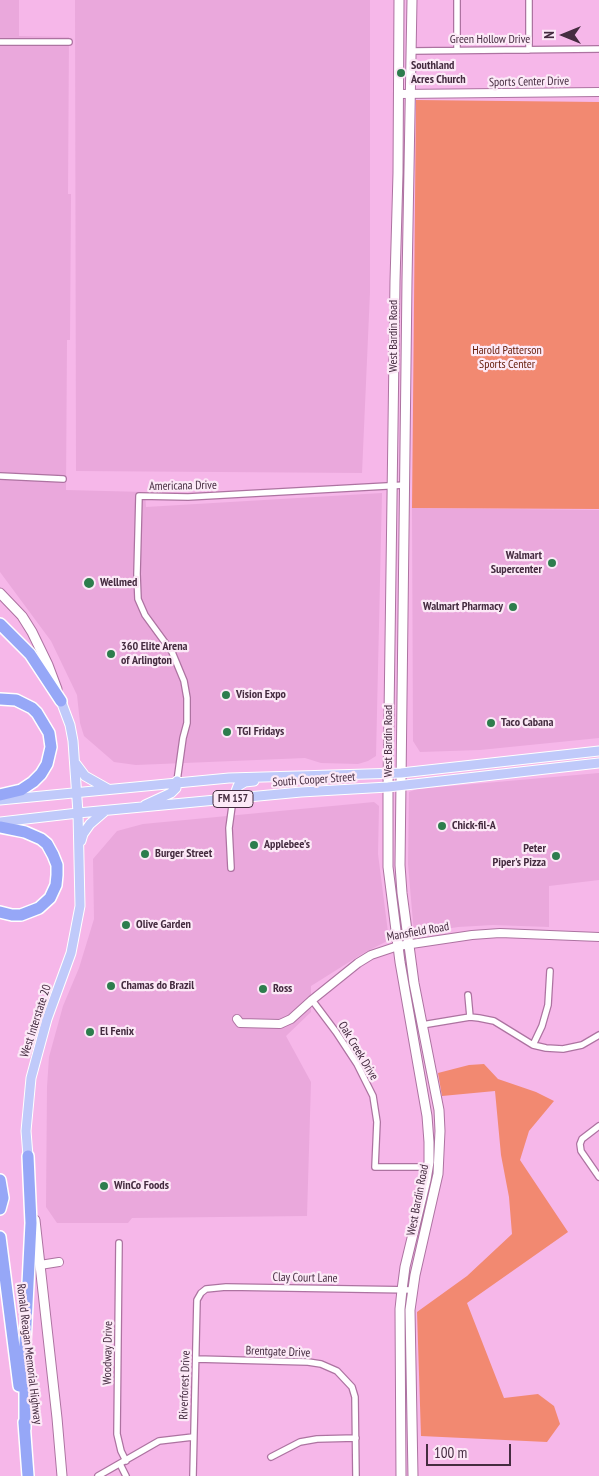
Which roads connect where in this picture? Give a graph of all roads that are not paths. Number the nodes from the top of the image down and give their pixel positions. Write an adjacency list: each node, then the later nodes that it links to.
1 (399, 0): 12 (main road, West Bardin Road)
2 (412, 0): 10 (main road, West Bardin Road)
3 (458, 0): 8 (street)
4 (529, 0): 9 (street)
5 (0, 42): 6 (street)
6 (68, 42)
7 (599, 49): 9 (street, Green Hollow Drive)
8 (458, 50): 9 (street, Green Hollow Drive); 10 (street, Green Hollow Drive)
9 (529, 50)
10 (412, 51): 13 (main road, West Bardin Road)
11 (599, 92): 13 (street, Sports Center Drive)
12 (399, 94): 13 (street, Sports Center Drive); 14 (main road, West Bardin Road)
13 (412, 94): 15 (main road, West Bardin Road)
14 (395, 281): 15 (main road); 19 (main road, West Bardin Road)
15 (407, 281): 18 (main road, West Bardin Road)
16 (0, 476): 17 (street)
17 (63, 479)
18 (405, 485): 19 (street, Americana Drive); 23 (main road, West Bardin Road)
19 (393, 486): 22 (main road, West Bardin Road); 32 (street, Americana Drive)
20 (0, 593): 25 (main road, West Interstate 20)
21 (0, 624): 25 (highway)
22 (390, 625): 23 (main road); 30 (main road, West Bardin Road)
23 (402, 625): 29 (main road, West Bardin Road)
24 (0, 699): 37 (highway)
25 (61, 701): 27 (main road, West Interstate 20)
26 (599, 751): 29 (main road, South Cooper Street / FM 157)
27 (74, 761): 35 (main road); 36 (main road, West Interstate 20)
28 (599, 763): 33 (main road, South Cooper Street / FM 157)
29 (401, 773): 30 (main road, South Cooper Street / FM 157); 33 (main road, West Bardin Road)
30 (388, 774): 31 (main road, South Cooper Street / FM 157); 34 (main road, West Bardin Road)
31 (282, 776): 32 (main road, South Cooper Street / FM 157); 38 (main road)
32 (177, 782): 35 (main road, South Cooper Street / FM 157); 40 (main road)
33 (401, 786): 34 (main road, South Cooper Street / FM 157); 49 (main road, West Bardin Road)
34 (388, 787): 38 (main road, South Cooper Street / FM 157); 50 (main road, West Bardin Road)
35 (108, 789): 36 (main road, South Cooper Street / FM 157)
36 (76, 792): 39 (main road, South Cooper Street / FM 157); 42 (main road, West Interstate 20)
37 (0, 796)
38 (233, 799): 40 (main road, South Cooper Street / FM 157); 46 (street)
39 (0, 800)
40 (140, 807): 41 (main road, South Cooper Street / FM 157)
41 (107, 810): 42 (main road, South Cooper Street / FM 157); 45 (main road)
42 (78, 813): 43 (main road, South Cooper Street / FM 157); 45 (main road, West Interstate 20)
43 (0, 822)
44 (0, 827): 47 (highway)
45 (80, 848): 60 (main road, West Interstate 20)
46 (231, 868)
47 (0, 912)
48 (599, 937): 49 (street, Mansfield Road)
49 (408, 944): 50 (street, Mansfield Road); 56 (main road, West Bardin Road)
50 (398, 946): 53 (street, Mansfield Road); 61 (main road, West Bardin Road)
51 (550, 971): 58 (street)
52 (468, 995): 54 (street)
53 (312, 1000): 55 (street, Mansfield Road); 61 (street, Oak Creek Drive)
54 (470, 1017): 56 (street); 58 (street)
55 (237, 1019)
56 (422, 1025): 70 (main road, West Bardin Road)
57 (599, 1036): 58 (street)
58 (534, 1045)
59 (599, 1126): 62 (street)
60 (28, 1156): 68 (main road, West Interstate 20); 73 (highway)
61 (428, 1166): 69 (main road, West Bardin Road)
62 (599, 1177)
63 (0, 1180): 64 (highway)
64 (0, 1209)
65 (0, 1237): 73 (highway, Ronald Reagan Memorial Highway)
66 (120, 1243): 79 (street, Woodway Drive)
67 (59, 1262): 68 (street)
68 (40, 1265): 82 (main road, West Interstate 20)
69 (402, 1290): 70 (street, Clay Court Lane); 71 (street, Clay Court Lane); 77 (main road, West Bardin Road)
70 (413, 1290): 78 (main road, West Bardin Road)
71 (200, 1295): 72 (street, Riverforest Drive)
72 (196, 1359): 74 (street, Riverforest Drive); 75 (street, Brentgate Drive)
73 (25, 1429): 81 (highway, Ronald Reagan Memorial Highway)
74 (193, 1438): 79 (street); 85 (street, Riverforest Drive)
75 (356, 1438): 76 (street); 86 (street, Brentgate Drive)
76 (271, 1457)
77 (401, 1458): 78 (main road); 87 (main road, West Bardin Road)
78 (412, 1458): 88 (main road, West Bardin Road)
79 (126, 1461): 80 (street)
80 (120, 1464): 83 (street); 84 (street)
81 (28, 1476)
82 (62, 1476)
83 (98, 1476)
84 (126, 1476)
85 (193, 1476)
86 (356, 1476)
87 (401, 1476)
88 (413, 1476)

